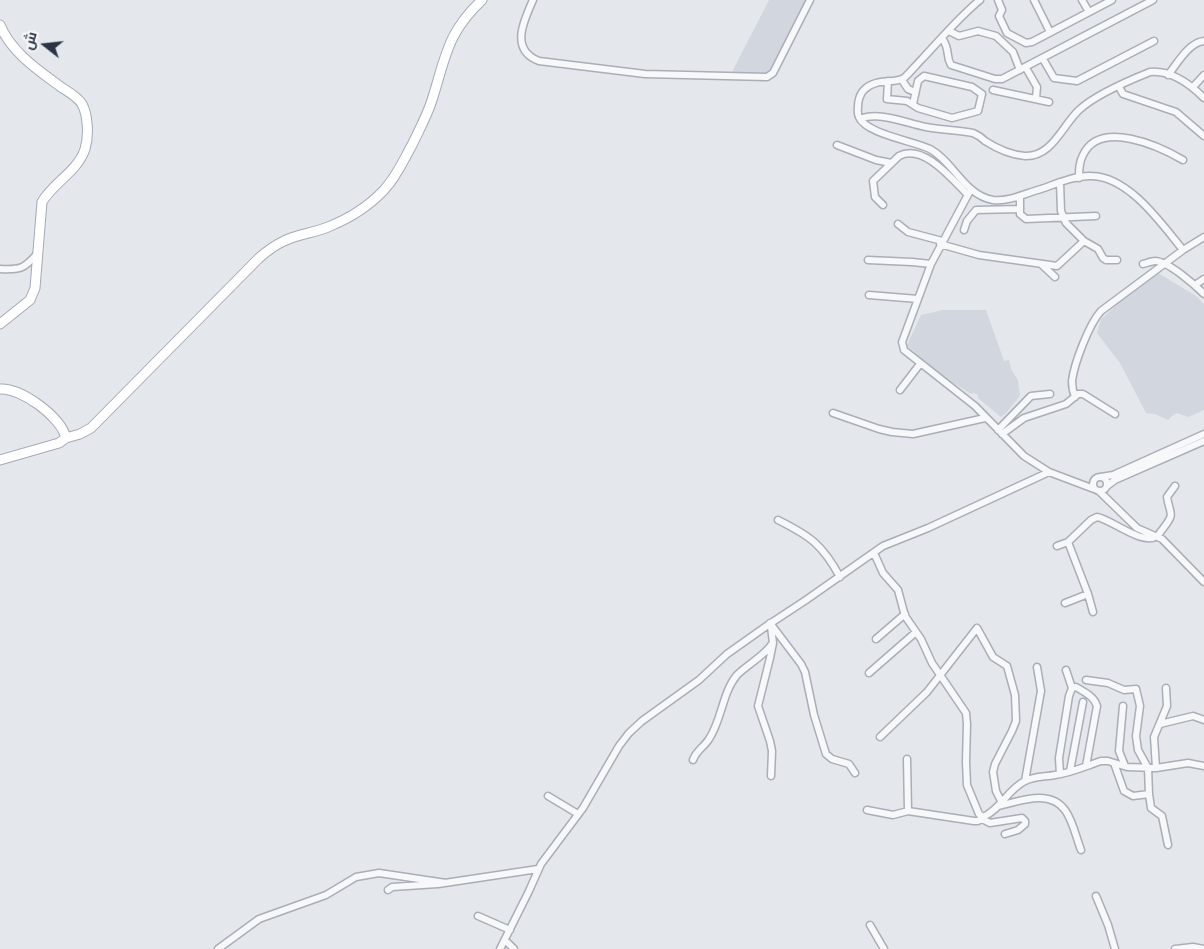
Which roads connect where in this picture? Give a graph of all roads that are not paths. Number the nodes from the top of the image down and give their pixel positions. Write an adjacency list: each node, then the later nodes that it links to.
1 (482, 0): 75 (main road)
2 (533, 0): 3 (street)
3 (810, 0)
4 (980, 0): 12 (street)
5 (998, 0): 13 (street)
6 (1034, 0): 13 (street)
7 (1082, 0): 10 (street)
8 (1112, 0): 10 (street)
9 (1153, 0): 17 (street)
10 (1088, 12): 13 (street)
11 (0, 26): 50 (main road)
12 (949, 30): 14 (street); 18 (street)
13 (1050, 32)
14 (942, 38): 18 (street); 21 (street)
15 (1154, 41): 17 (street)
16 (1204, 41): 19 (street)
17 (1043, 59): 18 (street)
18 (1023, 69): 27 (street)
19 (1168, 75): 23 (street); 24 (street)
20 (1204, 75): 24 (street)
21 (902, 80): 22 (street); 26 (street)
22 (888, 81): 30 (street); 31 (street)
23 (1119, 87): 31 (street); 32 (street)
24 (1193, 87): 28 (street)
25 (993, 90): 27 (street)
26 (915, 92): 30 (street); 30 (street)
27 (1036, 98): 29 (street)
28 (1204, 98)
29 (1049, 102)
30 (913, 104)
31 (860, 119): 38 (street)
32 (1204, 136)
33 (837, 144): 35 (street)
34 (1183, 160): 36 (street)
35 (891, 163): 38 (street); 40 (street)
36 (1079, 178): 37 (street); 49 (street)
37 (1060, 182): 39 (street); 43 (street)
38 (969, 191): 39 (street); 48 (street)
39 (1020, 196): 41 (street)
40 (883, 205)
41 (1019, 209): 43 (street); 45 (street)
42 (1096, 216): 43 (street)
43 (1062, 218): 47 (street)
44 (898, 224): 48 (street)
45 (964, 230)
46 (1204, 237): 49 (street)
47 (1084, 241): 52 (street); 55 (street)
48 (941, 242): 54 (street); 55 (street)
49 (1182, 250): 53 (street)
50 (38, 254): 57 (street); 64 (main road)
51 (868, 260): 54 (street)
52 (1117, 260)
53 (1164, 263): 56 (street); 60 (street); 69 (street)
54 (930, 264): 63 (street)
55 (1041, 264): 58 (street)
56 (1144, 264)
57 (0, 269)
58 (1055, 277)
59 (1204, 279): 60 (street)
60 (1195, 284): 61 (street)
61 (1204, 294)
62 (869, 295): 63 (street)
63 (918, 299): 65 (street)
64 (0, 324)
65 (920, 364): 67 (street); 72 (street)
66 (0, 389): 75 (main road)
67 (900, 390)
68 (1050, 394): 73 (street)
69 (1075, 397): 71 (street); 73 (street)
70 (833, 413): 72 (street)
71 (1115, 414)
72 (985, 418): 73 (street)
73 (1000, 432): 78 (street)
74 (1204, 434): 79 (street)
75 (66, 438): 77 (main road)
76 (1204, 441): 81 (street)
77 (0, 460)
78 (1049, 472): 80 (street); 89 (street)
79 (1098, 478): 80 (street); 81 (street); 83 (street)
80 (1075, 480): 83 (street)
81 (1106, 486): 83 (street); 84 (street)
82 (1175, 486): 86 (street)
83 (1096, 490): 84 (street)
84 (1112, 504): 86 (street)
85 (778, 520): 90 (street)
86 (1157, 536): 87 (street); 91 (street)
87 (1068, 542): 88 (street); 92 (street)
88 (1057, 546)
89 (874, 553): 90 (street); 95 (street)
90 (840, 577): 96 (street)
91 (1204, 582)
92 (1088, 594): 93 (street); 94 (street)
93 (1065, 603)
94 (1093, 612)
95 (905, 614): 97 (street); 98 (street)
96 (770, 623): 99 (street); 121 (street); 130 (street)
97 (916, 632): 102 (street); 103 (street)
98 (876, 639)
99 (773, 643): 113 (street); 123 (street)
100 (1037, 667): 124 (street)
101 (1066, 670): 105 (street)
102 (869, 672)
103 (939, 675): 111 (street); 127 (street); 131 (street)
104 (1086, 680): 118 (street)
105 (1072, 688): 115 (street); 122 (street)
106 (1166, 688): 110 (street)
107 (1083, 702): 120 (street)
108 (1123, 706): 116 (street)
109 (1204, 720): 110 (street)
110 (1160, 724): 119 (street)
111 (880, 737)
112 (907, 759): 129 (street)
113 (693, 760)
114 (1114, 763): 115 (street); 116 (street); 125 (street)
115 (1086, 766): 120 (street)
116 (1125, 766): 118 (street)
117 (1204, 766): 119 (street)
118 (1148, 768): 119 (street); 125 (street)
119 (1156, 768)
120 (1070, 771): 122 (street)
121 (855, 773)
122 (1060, 774): 124 (street)
123 (771, 776)
124 (1025, 781): 127 (street)
125 (1149, 794): 133 (street)
126 (548, 796): 130 (street)
127 (999, 804): 131 (street); 134 (street)
128 (867, 810): 129 (street)
129 (908, 811): 131 (street)
130 (578, 814): 135 (street)
131 (982, 818): 132 (street)
132 (1005, 834)
133 (1168, 845)
134 (1081, 850)
135 (538, 869): 136 (street); 141 (street)
136 (446, 883): 137 (street); 143 (street)
137 (388, 890)
138 (1096, 896): 147 (street)
139 (478, 916): 141 (street)
140 (870, 925): 146 (street)
141 (510, 930): 142 (street)
142 (505, 940): 144 (street); 145 (street)
143 (218, 949)
144 (500, 949)
145 (514, 949)
146 (884, 949)
147 (1115, 949)
148 (1175, 949): 149 (street)
149 (1204, 949)

